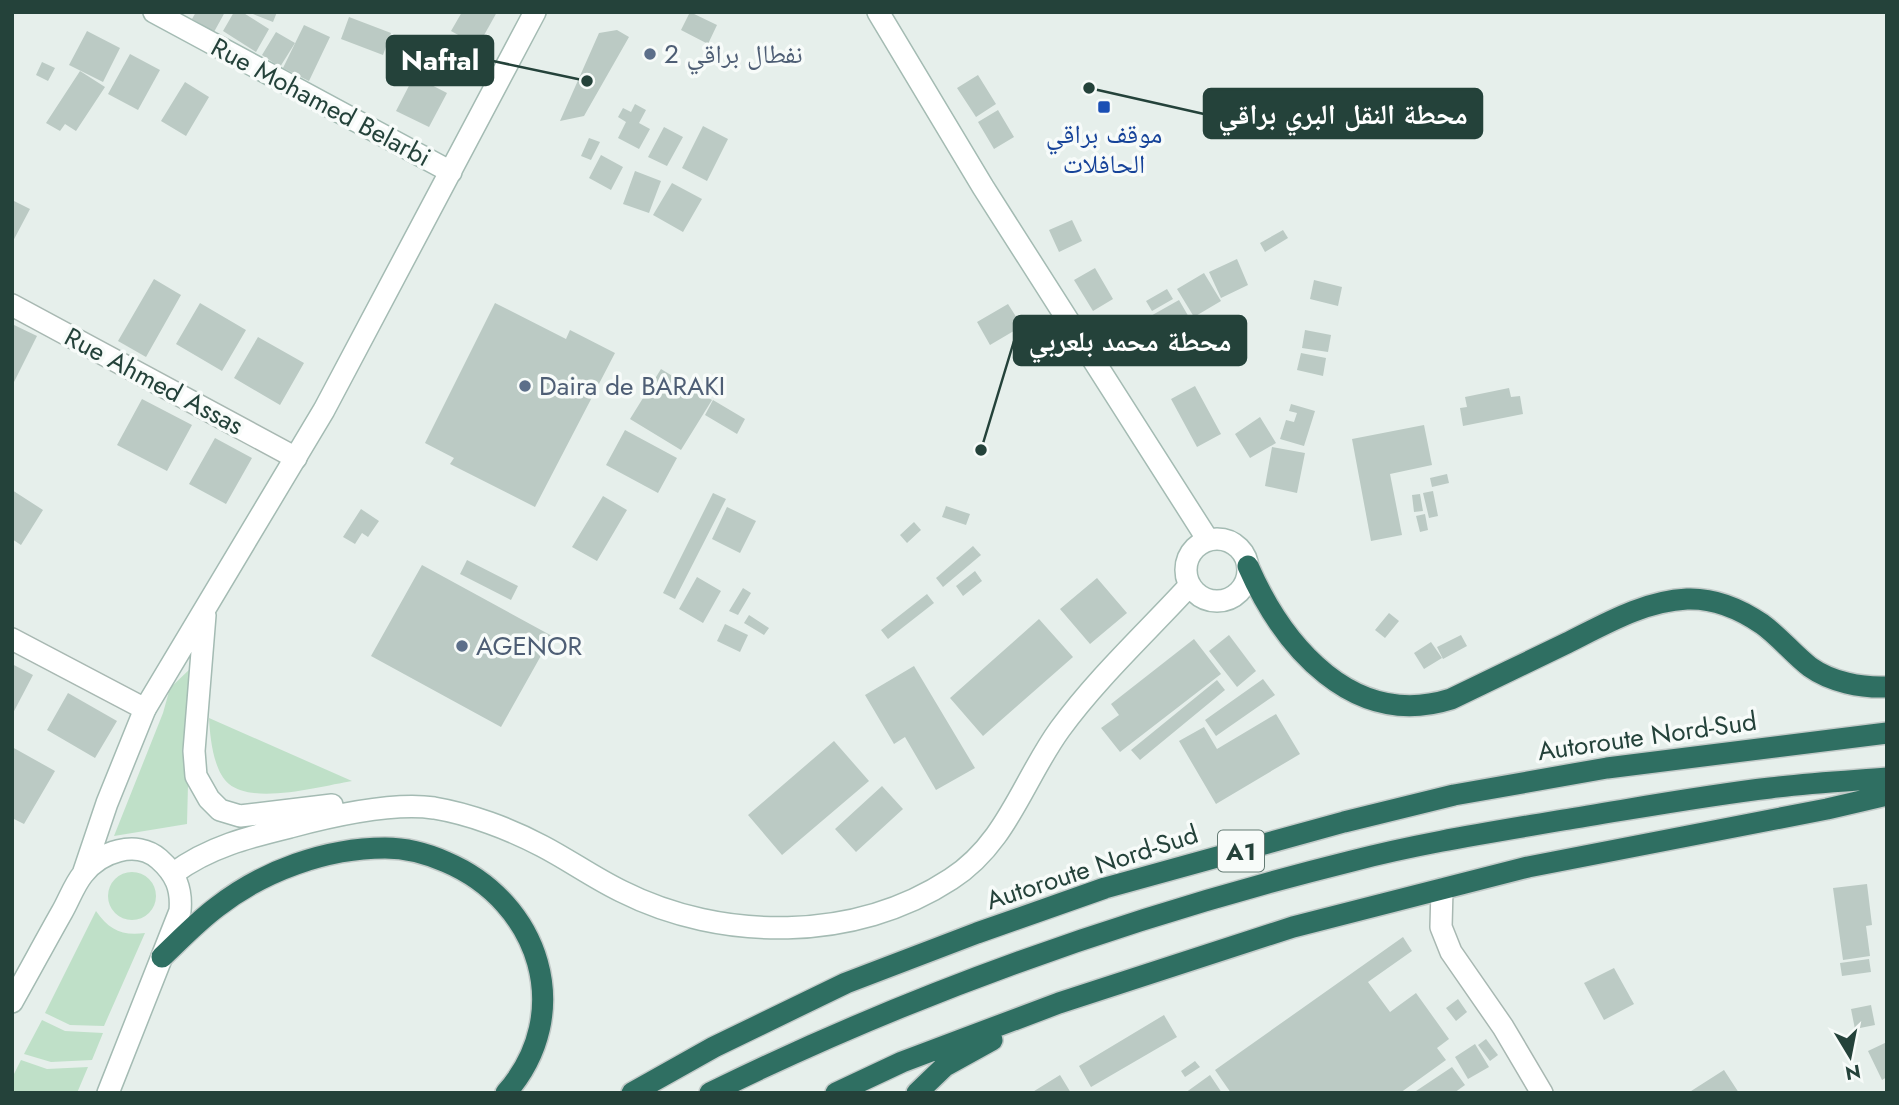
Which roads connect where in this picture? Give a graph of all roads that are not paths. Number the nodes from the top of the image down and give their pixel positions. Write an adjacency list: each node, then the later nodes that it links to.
1 (154, 12): 4 (main road, Rue Mohamed Belarbi)
2 (535, 12): 4 (main road)
3 (878, 12): 7 (main road)
4 (451, 172): 6 (main road)
5 (12, 305): 6 (main road, Rue Ahmed Assas)
6 (296, 458): 10 (main road)
7 (1208, 540): 8 (main road); 9 (main road)
8 (1248, 566): 9 (main road); 12 (highway)
9 (1190, 585): 17 (main road)
10 (206, 609): 13 (main road); 17 (main road)
11 (12, 639): 13 (main road)
12 (1887, 687)
13 (145, 709): 19 (main road)
14 (1887, 733): 26 (highway, Autoroute Nord-Sud / A1)
15 (1887, 778): 27 (highway, A1)
16 (1887, 795): 20 (highway)
17 (433, 808): 18 (main road)
18 (174, 873): 19 (main road); 21 (main road)
19 (83, 874): 22 (main road)
20 (1442, 889): 23 (highway); 30 (main road)
21 (162, 957): 24 (main road); 25 (highway)
22 (12, 1002)
23 (1059, 1003): 28 (highway); 29 (highway)
24 (110, 1090)
25 (506, 1093)
26 (632, 1093)
27 (710, 1093)
28 (836, 1093)
29 (917, 1093)
30 (1542, 1093)

